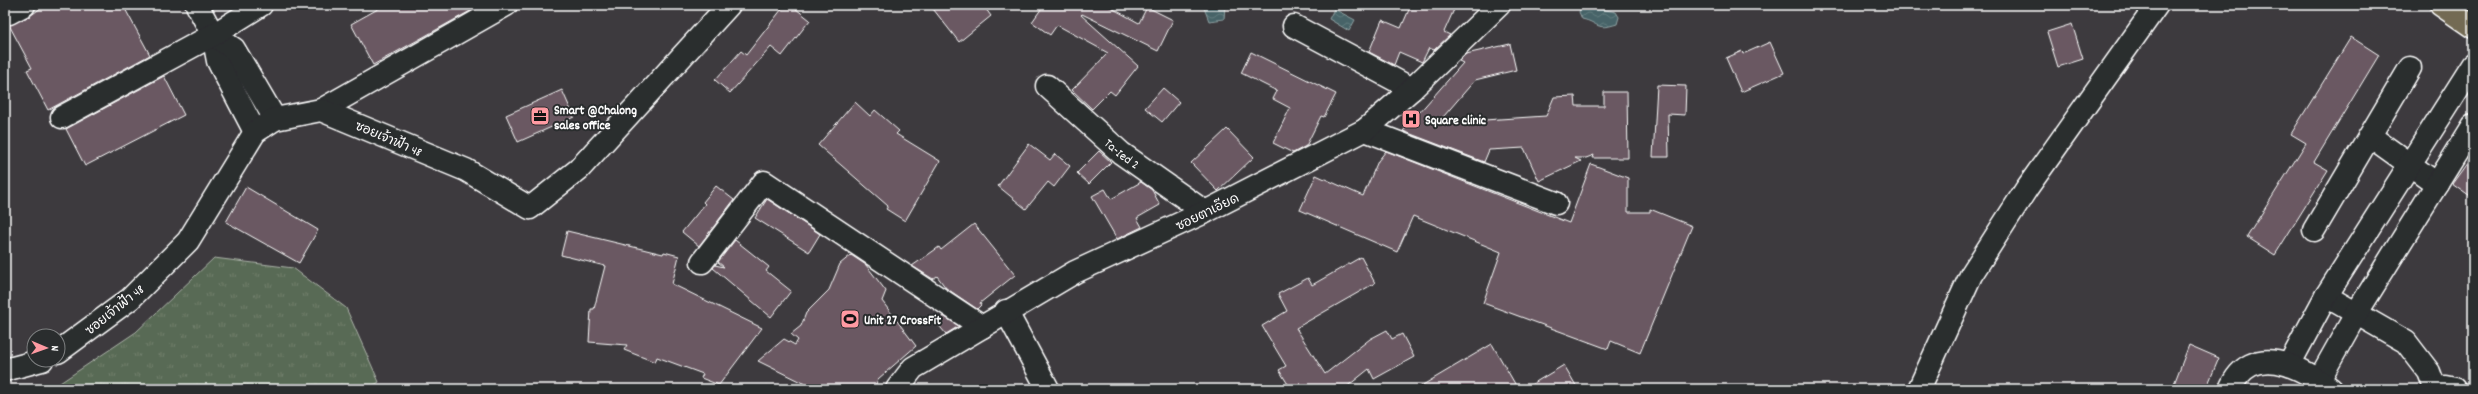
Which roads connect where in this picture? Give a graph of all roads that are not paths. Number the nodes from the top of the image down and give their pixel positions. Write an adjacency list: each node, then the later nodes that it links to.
1 (197, 5): 10 (street)
2 (261, 5): 10 (street)
3 (506, 5): 15 (street)
4 (729, 5): 15 (street, ซอยเจ้าฟ้า 48)
5 (1499, 5): 14 (street, ซอยตาเอียด)
6 (2156, 5): 39 (street)
7 (2445, 6): 9 (main road)
8 (1294, 26): 14 (street)
9 (2473, 26)
10 (213, 35): 16 (street); 17 (street); 20 (street)
11 (2473, 65): 22 (street)
12 (2410, 68): 21 (street)
13 (1047, 86): 25 (street, Ta-Ied 2)
14 (1412, 89): 19 (street, ซอยตาเอียด)
15 (321, 110): 17 (street, ซอยเจ้าฟ้า 48)
16 (62, 117)
17 (275, 119): 20 (street, ซอยเจ้าฟ้า 48)
18 (2473, 126): 23 (street)
19 (1365, 130): 24 (street); 25 (street, ซอยตาเอียด)
20 (255, 132): 32 (street, ซอยเจ้าฟ้า 48)
21 (2370, 136): 22 (street); 26 (street)
22 (2410, 164): 23 (street); 28 (street)
23 (2437, 184): 30 (street)
24 (1556, 204)
25 (1205, 212): 29 (street, ซอยตาเอียด)
26 (2314, 230)
27 (702, 262): 31 (street)
28 (2326, 296): 30 (street); 33 (street)
29 (1006, 311): 31 (street, ซอยตาเอียด); 38 (street)
30 (2356, 314): 36 (street); 41 (street)
31 (982, 327): 37 (street, ซอยตาเอียด)
32 (66, 346)
33 (2290, 363): 36 (street); 40 (street)
34 (26, 364): 35 (street)
35 (5, 370)
36 (2325, 385)
37 (897, 389)
38 (1048, 389)
39 (1919, 389)
40 (2230, 389)
41 (2441, 389)

